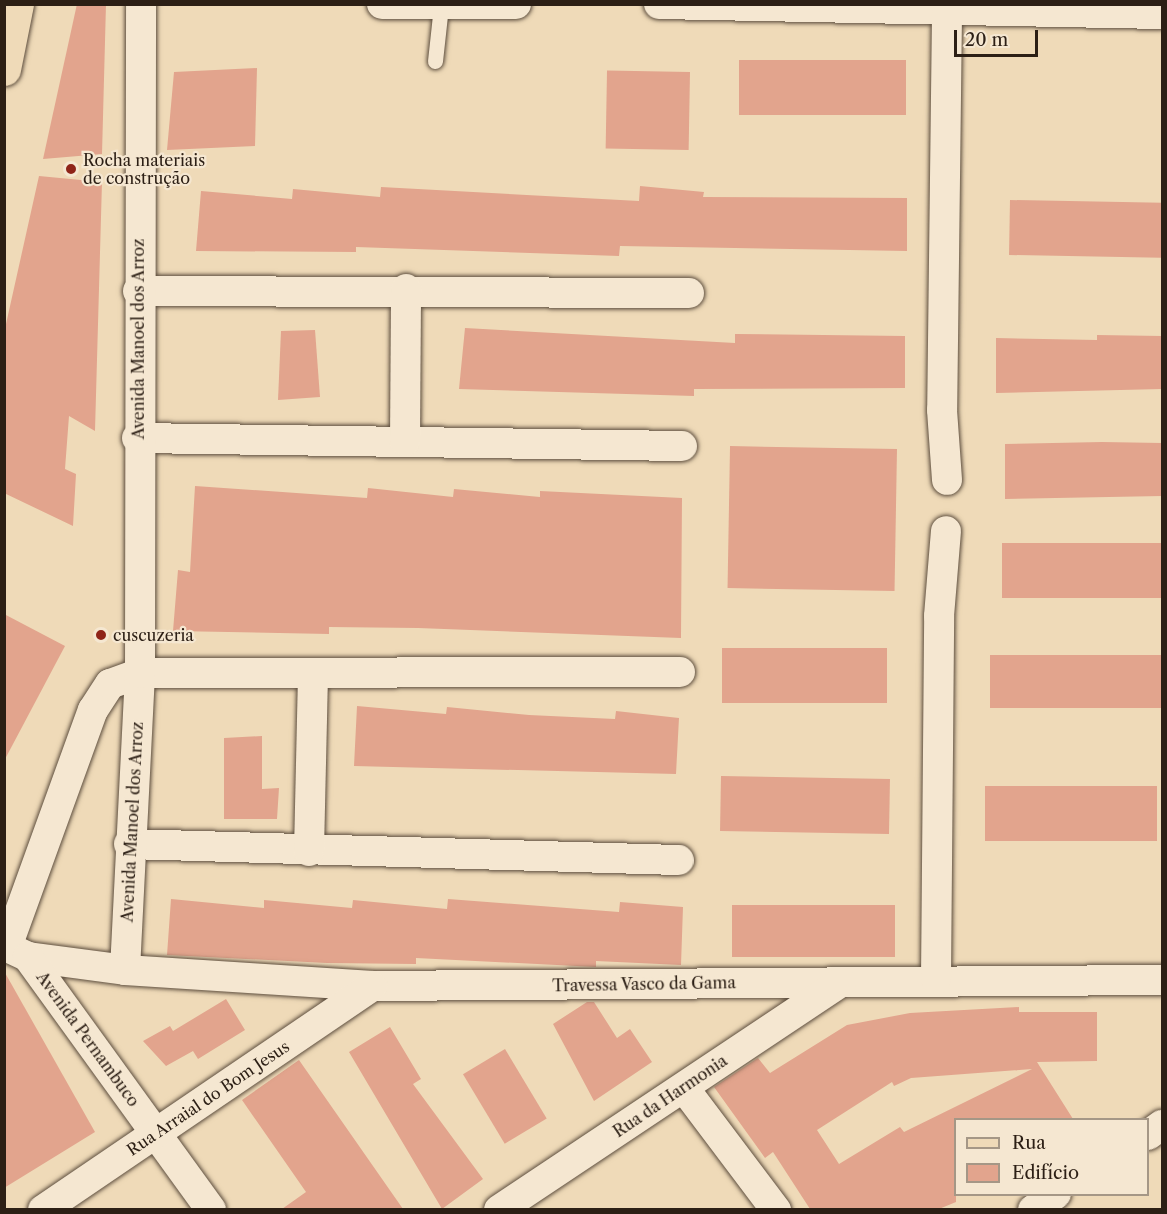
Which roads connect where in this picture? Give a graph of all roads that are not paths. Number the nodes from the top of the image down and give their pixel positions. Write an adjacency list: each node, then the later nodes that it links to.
1 (17, 4): 11 (main road)
2 (141, 4): 13 (street, Avenida Manoel dos Arroz)
3 (382, 4): 6 (street)
4 (516, 4): 7 (street)
5 (658, 4): 8 (street)
6 (408, 5): 7 (street)
7 (441, 6): 10 (lane)
8 (947, 14): 9 (street); 18 (street)
9 (1162, 14)
10 (435, 61)
11 (4, 69)
12 (406, 289): 13 (street); 14 (street); 16 (street)
13 (138, 291): 15 (street, Avenida Manoel dos Arroz)
14 (689, 293)
15 (137, 438): 16 (street); 21 (street, Avenida Manoel dos Arroz)
16 (405, 441): 17 (street)
17 (682, 446)
18 (948, 480)
19 (946, 531): 28 (street)
20 (680, 672): 22 (street)
21 (140, 673): 22 (street); 23 (street, Avenida Manoel dos Arroz); 26 (street)
22 (313, 676): 24 (street)
23 (129, 844): 24 (street); 27 (street, Avenida Manoel dos Arroz)
24 (309, 852): 25 (street)
25 (679, 860)
26 (13, 950): 27 (street, Travessa Vasco da Gama); 34 (street, Avenida Pernambuco)
27 (125, 970): 31 (street, Travessa Vasco da Gama)
28 (936, 979): 29 (street, Travessa Vasco da Gama); 30 (street, Travessa Vasco da Gama)
29 (1162, 980)
30 (841, 982): 31 (street, Travessa Vasco da Gama); 32 (street, Rua da Harmonia)
31 (372, 986): 34 (street, Rua Arraial do Bom Jesus)
32 (684, 1088): 39 (street, Rua da Harmonia); 40 (street)
33 (1162, 1125): 35 (street)
34 (156, 1134): 37 (street, Rua Arraial do Bom Jesus); 38 (street, Avenida Pernambuco)
35 (1149, 1134)
36 (1053, 1196): 41 (street)
37 (43, 1209)
38 (211, 1209)
39 (499, 1209)
40 (776, 1209)
41 (1033, 1209)

